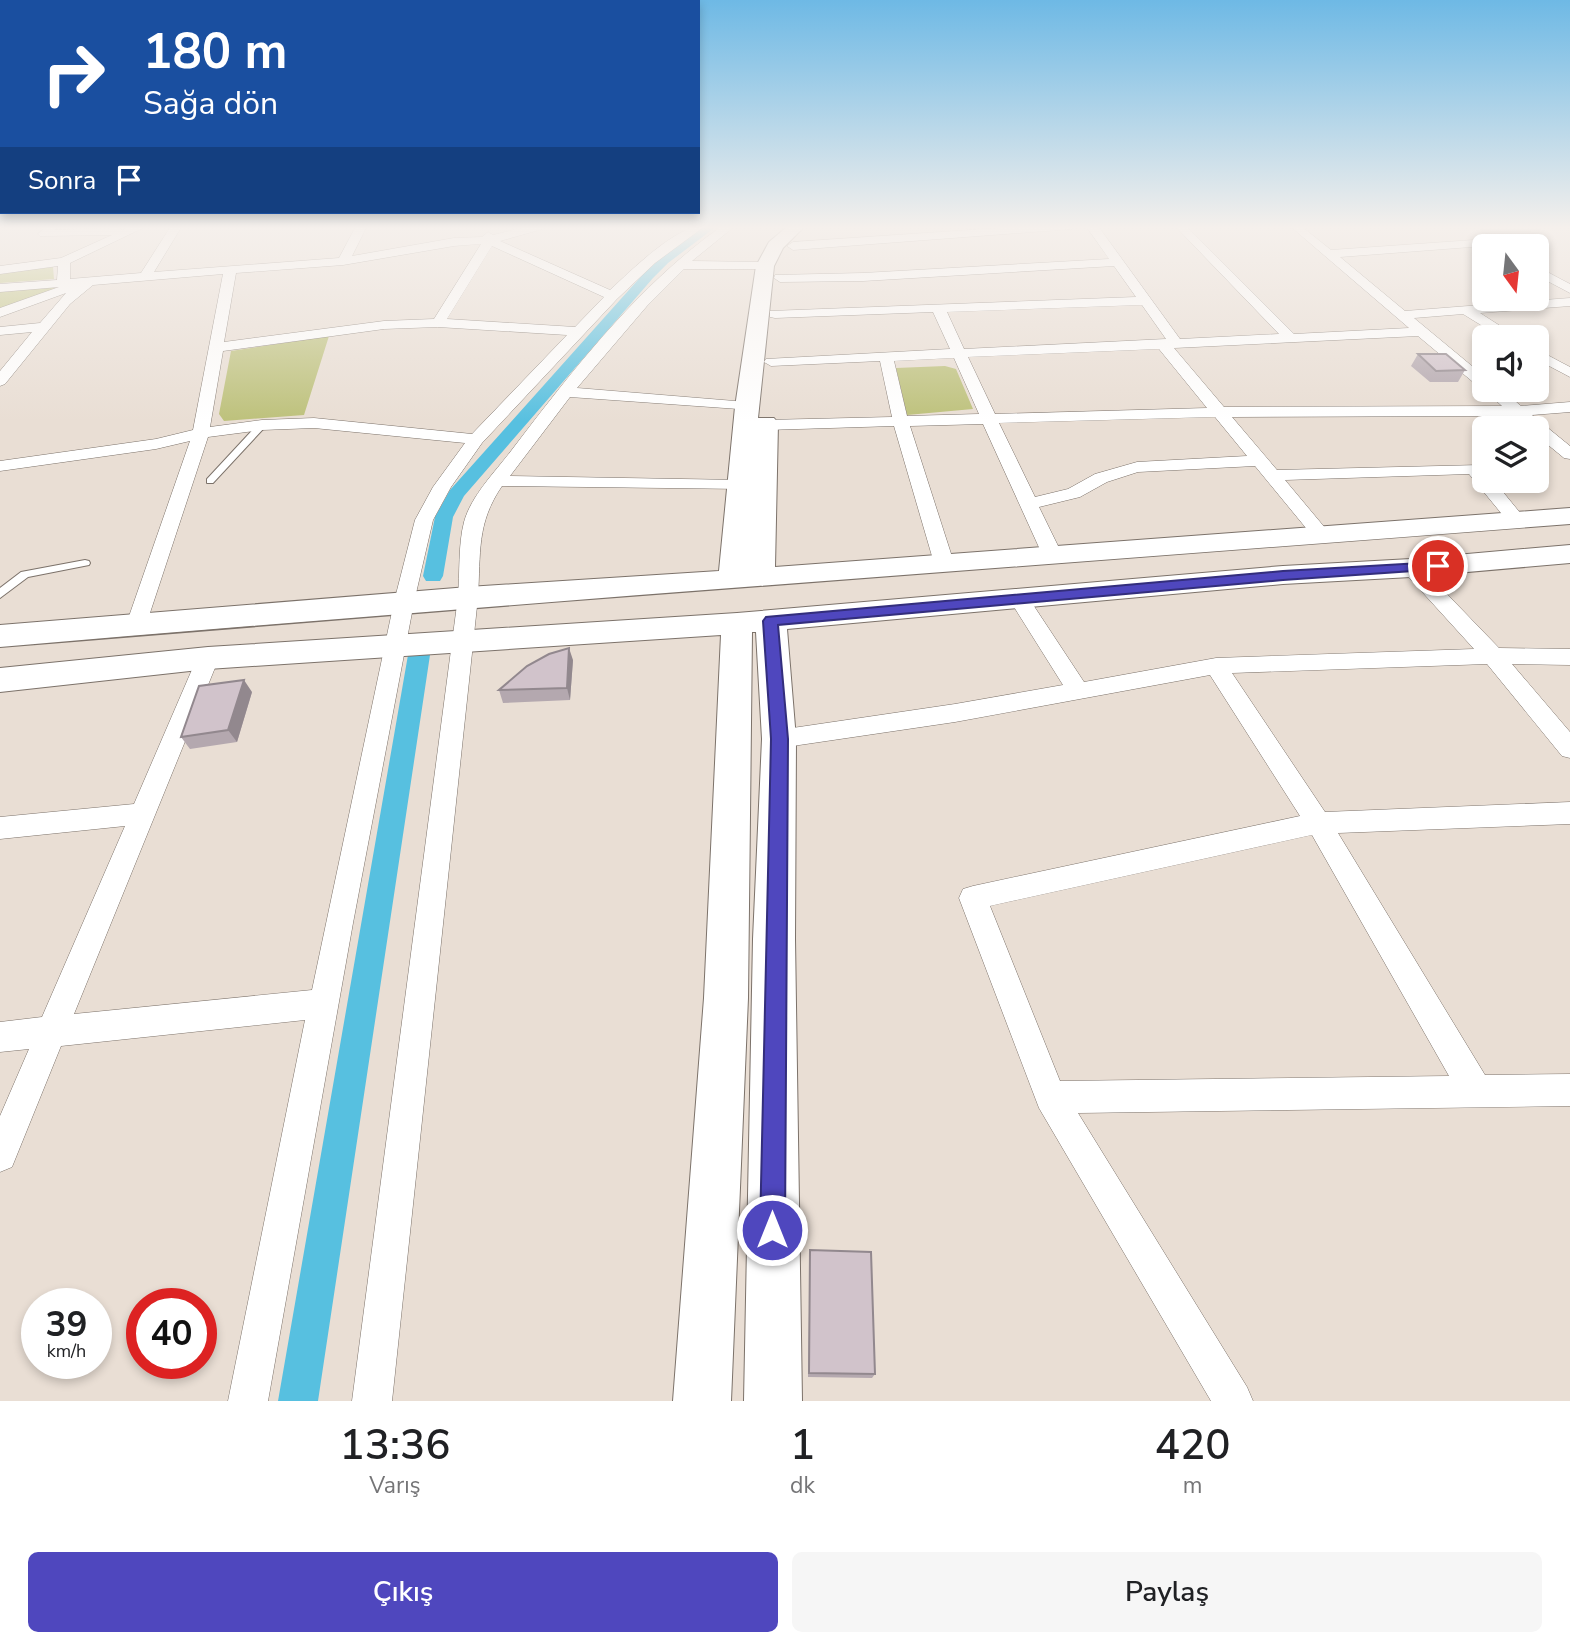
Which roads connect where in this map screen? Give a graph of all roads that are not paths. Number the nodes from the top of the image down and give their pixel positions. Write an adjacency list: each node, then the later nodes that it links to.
1 (63, 291): 18 (street)
2 (75, 291): 23 (street)
3 (226, 291): 29 (street)
4 (457, 291): 21 (street)
5 (602, 291): 13 (street)
6 (617, 291): 13 (street)
7 (655, 291): 37 (street)
8 (768, 291): 39 (street)
9 (773, 291): 19 (street)
10 (1140, 291): 14 (street)
11 (1245, 291): 27 (street)
12 (1375, 291): 20 (street)
13 (612, 296): 25 (street)
14 (1146, 300): 16 (street); 28 (street)
15 (1570, 302): 17 (street)
16 (938, 308): 19 (street); 30 (street)
17 (1467, 310): 20 (street); 22 (street)
18 (0, 313)
19 (775, 314): 33 (street)
20 (1402, 314): 26 (street)
21 (438, 323): 25 (street); 29 (street)
22 (1491, 325)
23 (43, 327): 24 (street); 36 (street)
24 (0, 331)
25 (578, 331): 48 (street)
26 (1421, 332): 27 (street); 35 (street)
27 (1291, 338): 28 (street)
28 (1171, 345): 30 (street); 42 (street)
29 (215, 348): 47 (street)
30 (958, 354): 31 (street); 43 (street)
31 (886, 357): 33 (street); 44 (street)
32 (1549, 361): 34 (street)
33 (771, 362): 46 (street)
34 (1570, 373)
35 (1472, 374)
36 (3, 375)
37 (564, 392): 39 (street); 55 (street)
38 (1507, 402): 41 (street)
39 (747, 407): 56 (street)
40 (1570, 407): 41 (street)
41 (1518, 411): 42 (street); 49 (street)
42 (1219, 412): 43 (street); 50 (street)
43 (989, 419): 44 (street); 58 (street)
44 (901, 423): 46 (street); 65 (street)
45 (262, 425): 47 (street); 48 (street); 54 (lane)
46 (766, 425): 67 (street)
47 (201, 433): 51 (street); 73 (street)
48 (476, 439): 71 (street)
49 (1570, 454)
50 (1260, 461): 53 (street); 58 (street)
51 (0, 466)
52 (1472, 469): 53 (street)
53 (1272, 475): 61 (street)
54 (210, 481)
55 (497, 481): 56 (street); 69 (street)
56 (739, 485): 67 (street)
57 (1494, 493): 60 (street)
58 (1029, 504): 62 (street)
59 (1570, 516): 60 (street)
60 (1517, 520): 61 (street)
61 (1322, 535): 62 (street)
62 (1052, 554): 65 (street)
63 (1570, 554): 66 (street)
64 (85, 563): 68 (lane)
65 (944, 563): 67 (street)
66 (1411, 568): 70 (street); 77 (street)
67 (747, 579): 69 (street)
68 (0, 594)
69 (468, 597): 71 (street); 75 (street)
70 (1019, 598): 72 (street); 82 (street)
71 (404, 602): 73 (street); 76 (street)
72 (754, 622): 75 (street); 83 (street); 98 (street)
73 (136, 625): 74 (street)
74 (0, 636)
75 (461, 641): 76 (street); 97 (street)
76 (395, 645): 79 (street); 89 (street)
77 (1493, 656): 78 (street); 80 (street); 84 (street)
78 (1570, 657)
79 (208, 658): 81 (street); 86 (street)
80 (1216, 666): 82 (street); 87 (street)
81 (0, 680)
82 (1078, 691): 83 (street)
83 (779, 739): 99 (street)
84 (1570, 749)
85 (1570, 813): 87 (street)
86 (143, 814): 88 (street); 90 (street)
87 (1318, 824): 93 (street); 94 (street)
88 (0, 828)
89 (323, 1003): 90 (street); 96 (street)
90 (52, 1032): 91 (street); 95 (street)
91 (0, 1037)
92 (1570, 1090): 93 (street)
93 (1476, 1091): 94 (street)
94 (1050, 1097): 100 (street)
95 (0, 1155)
96 (248, 1401)
97 (372, 1401)
98 (702, 1401)
99 (774, 1401)
100 (1234, 1401)

